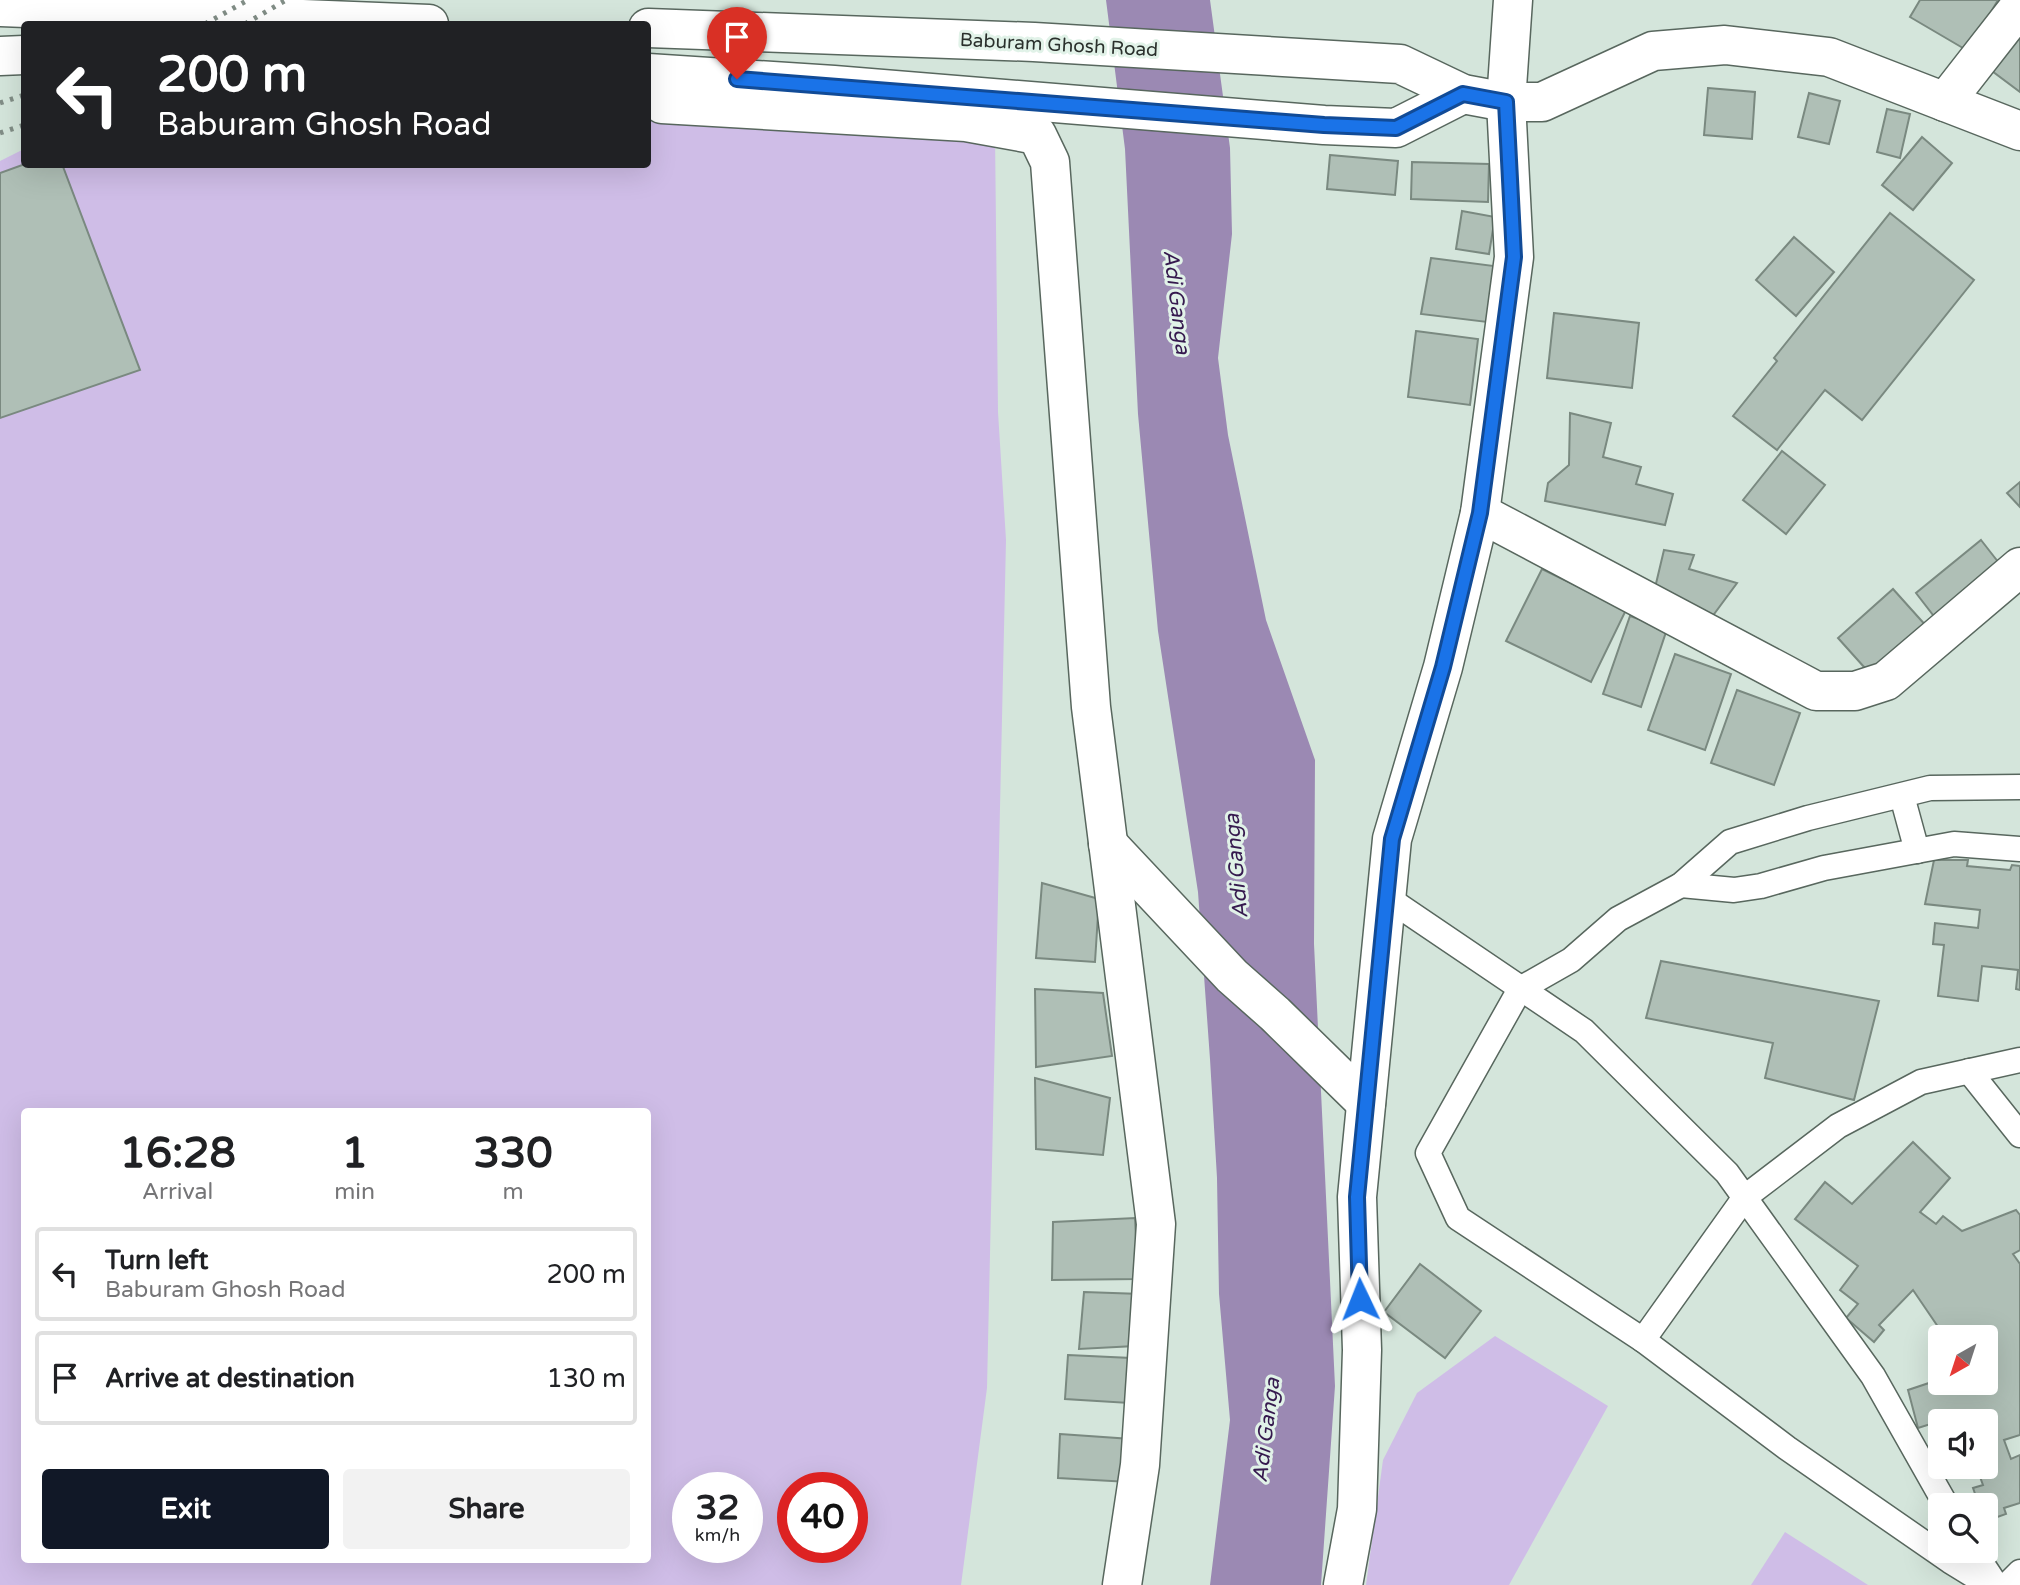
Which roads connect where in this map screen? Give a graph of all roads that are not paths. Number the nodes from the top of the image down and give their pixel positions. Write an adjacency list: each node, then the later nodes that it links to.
1 (1513, 0): 10 (street)
2 (2020, 6): 11 (street)
3 (0, 8): 4 (street)
4 (349, 21)
5 (652, 28): 9 (street, Baburam Ghosh Road)
6 (21, 55): 7 (street)
7 (0, 56)
8 (653, 80): 9 (street); 17 (street)
9 (1463, 94): 10 (street, Baburam Ghosh Road)
10 (1506, 102): 11 (street, Baburam Ghosh Road); 13 (street)
11 (1945, 102): 12 (street, Baburam Ghosh Road)
12 (2020, 131)
13 (1480, 513): 14 (street); 21 (street)
14 (2020, 567)
15 (2020, 788): 16 (lane)
16 (1902, 796): 19 (lane); 20 (lane)
17 (1108, 844): 25 (street); 32 (street)
18 (2020, 849): 19 (lane)
19 (1917, 851): 20 (lane)
20 (1681, 885): 22 (lane)
21 (1386, 897): 22 (lane); 25 (street)
22 (1520, 989): 27 (lane); 28 (lane)
23 (2020, 1060): 24 (lane)
24 (1969, 1071): 26 (lane); 27 (lane)
25 (1366, 1103): 33 (street)
26 (2020, 1135)
27 (1745, 1197): 28 (lane); 29 (lane)
28 (1643, 1340): 34 (lane)
29 (1939, 1493)
30 (1982, 1563): 35 (lane)
31 (2020, 1572): 36 (lane)
32 (1122, 1585)
33 (1343, 1585)
34 (1989, 1585)
35 (1996, 1585)
36 (2007, 1585)

